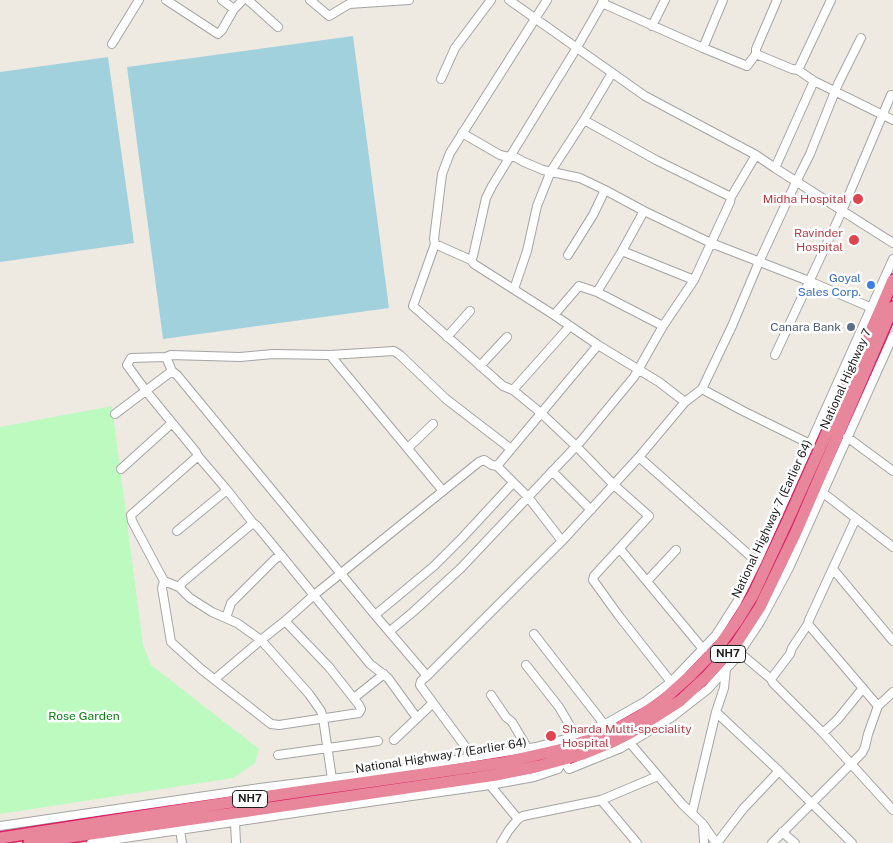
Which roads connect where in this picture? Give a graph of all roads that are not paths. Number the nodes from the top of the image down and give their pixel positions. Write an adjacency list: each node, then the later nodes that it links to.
1 (139, 0): 22 (street)
2 (166, 0): 17 (street)
3 (222, 0): 17 (street)
4 (243, 0): 17 (street)
5 (248, 0): 20 (street)
6 (310, 0): 15 (street)
7 (409, 0): 15 (street)
8 (492, 0): 28 (street)
9 (509, 0): 18 (street)
10 (547, 0): 18 (street)
11 (665, 0): 19 (street)
12 (723, 0): 24 (street)
13 (777, 0): 25 (street)
14 (831, 0): 26 (street)
15 (350, 2)
16 (603, 2): 19 (street); 23 (street)
17 (234, 9)
18 (534, 18): 23 (street); 35 (street)
19 (652, 26): 24 (street)
20 (278, 27)
21 (861, 38): 30 (street)
22 (112, 44)
23 (576, 48): 27 (street); 37 (street)
24 (703, 48): 25 (street)
25 (756, 54): 26 (street)
26 (798, 70): 29 (street)
27 (612, 73): 33 (street); 36 (street)
28 (441, 79)
29 (814, 81): 30 (street); 38 (street)
30 (836, 92): 32 (street); 40 (street)
31 (891, 95): 32 (street)
32 (881, 115): 34 (street); 44 (street)
33 (584, 120): 39 (street); 42 (street)
34 (893, 120)
35 (462, 133): 37 (street); 47 (street)
36 (756, 155): 38 (street); 42 (street)
37 (509, 157): 39 (street); 50 (street)
38 (775, 168): 40 (street)
39 (551, 171): 41 (street); 56 (street)
40 (796, 182): 44 (street); 52 (street)
41 (605, 190): 43 (street); 49 (street)
42 (730, 197): 45 (street)
43 (644, 211): 45 (street); 48 (street)
44 (842, 211): 46 (street); 55 (street)
45 (711, 243): 52 (street); 53 (street)
46 (893, 243)
47 (435, 244): 50 (street); 66 (street)
48 (622, 251): 53 (street); 57 (street)
49 (568, 255)
50 (471, 260): 56 (street)
51 (893, 260): 59 (street)
52 (759, 262): 55 (street); 74 (street)
53 (694, 280): 63 (street)
54 (893, 280): 168 (highway, National Highway 7 (Earlier 64) / NH7)
55 (809, 281): 59 (street); 69 (street)
56 (514, 289): 61 (street)
57 (597, 292): 61 (street); 63 (street)
58 (893, 307): 151 (highway, National Highway 7 / NH7)
59 (872, 308): 83 (street)
60 (470, 311): 66 (street)
61 (554, 314): 62 (street)
62 (570, 326): 67 (street); 75 (street)
63 (663, 326): 72 (street)
64 (507, 336): 71 (street)
65 (893, 336): 82 (street)
66 (447, 337): 71 (street)
67 (598, 346): 72 (street); 78 (street)
68 (330, 355): 70 (street); 85 (street); 86 (street)
69 (775, 355)
70 (166, 357): 73 (street); 76 (street)
71 (480, 366): 75 (street)
72 (638, 370): 77 (street); 84 (street)
73 (172, 371): 76 (street); 110 (street)
74 (702, 389): 77 (street); 83 (street)
75 (513, 390): 78 (street)
76 (146, 391): 79 (street); 80 (street)
77 (685, 402): 88 (street)
78 (541, 413): 84 (street); 86 (street)
79 (115, 414)
80 (172, 423): 87 (street); 90 (street)
81 (434, 424): 85 (street)
82 (847, 437): 92 (street); 97 (street)
83 (810, 444): 108 (street)
84 (576, 446): 91 (street); 94 (street)
85 (408, 448): 96 (street)
86 (511, 449): 89 (street)
87 (198, 456): 95 (street); 111 (street)
88 (639, 457): 94 (street); 108 (street)
89 (497, 466): 93 (street); 96 (street)
90 (121, 470)
91 (552, 471): 98 (street); 99 (street)
92 (893, 471)
93 (513, 483): 98 (street); 115 (street)
94 (614, 485): 99 (street); 105 (street)
95 (227, 490): 101 (street); 102 (street)
96 (443, 491): 110 (street)
97 (822, 492): 100 (street); 124 (street)
98 (528, 497): 103 (street); 119 (street)
99 (591, 510): 103 (street)
100 (856, 518): 104 (street); 109 (street)
101 (253, 523): 107 (street); 113 (street)
102 (177, 531)
103 (562, 541): 128 (street)
104 (893, 547)
105 (620, 549): 112 (street); 131 (street)
106 (676, 550): 112 (street)
107 (281, 555): 114 (street); 116 (street)
108 (757, 562): 123 (street)
109 (833, 569): 118 (street); 122 (street)
110 (341, 574): 114 (street); 115 (street)
111 (164, 581): 113 (street); 129 (street)
112 (646, 581): 123 (street)
113 (179, 587): 116 (street)
114 (314, 595): 117 (street); 127 (street)
115 (375, 615): 119 (street)
116 (226, 618): 121 (street)
117 (285, 621): 121 (street); 135 (street)
118 (808, 624): 130 (street); 132 (street)
119 (390, 631): 128 (street)
120 (534, 634): 141 (street)
121 (260, 640): 129 (street); 139 (street)
122 (893, 641)
123 (703, 649): 131 (street)
124 (740, 653): 126 (street); 130 (street)
125 (526, 665): 143 (street)
126 (726, 668): 138 (street); 146 (street)
127 (384, 674): 135 (street); 140 (street)
128 (427, 676): 136 (street)
129 (215, 679): 139 (street)
130 (771, 679): 142 (street)
131 (671, 682): 141 (street)
132 (863, 688): 137 (street); 142 (street)
133 (893, 692): 137 (street)
134 (491, 695): 148 (street)
135 (354, 698): 139 (street)
136 (433, 702): 140 (street); 150 (street)
137 (878, 706): 152 (street)
138 (716, 712): 153 (street); 161 (street)
139 (323, 718): 147 (street)
140 (417, 718): 144 (street)
141 (604, 724): 143 (street)
142 (823, 733): 152 (street)
143 (576, 736): 148 (street)
144 (394, 740)
145 (378, 741): 147 (street)
146 (630, 743): 151 (street); 154 (street)
147 (328, 748): 149 (street); 155 (street)
148 (528, 749): 150 (street)
149 (278, 755)
150 (473, 757): 155 (street)
151 (563, 760): 156 (street); 157 (highway, National Highway 7 / NH7)
152 (852, 764): 159 (street); 160 (street)
153 (779, 771): 159 (street); 176 (street)
154 (658, 776): 158 (street); 161 (street)
155 (332, 779): 165 (street)
156 (490, 785): 162 (street); 163 (street)
157 (380, 792): 169 (highway, National Highway 7 (Earlier 64) / NH7)
158 (601, 800): 162 (street); 174 (street)
159 (812, 803): 167 (street); 179 (street)
160 (893, 810)
161 (692, 813): 164 (street)
162 (518, 819): 173 (street)
163 (235, 822): 166 (street); 172 (street)
164 (703, 824): 175 (street); 176 (street)
165 (0, 826)
166 (180, 830): 170 (street); 171 (street)
167 (782, 832): 177 (street); 178 (street)
168 (0, 838)
169 (29, 843)
170 (91, 843)
171 (182, 843)
172 (236, 843)
173 (501, 843)
174 (637, 843)
175 (704, 843)
176 (716, 843)
177 (772, 843)
178 (794, 843)
179 (852, 843)

